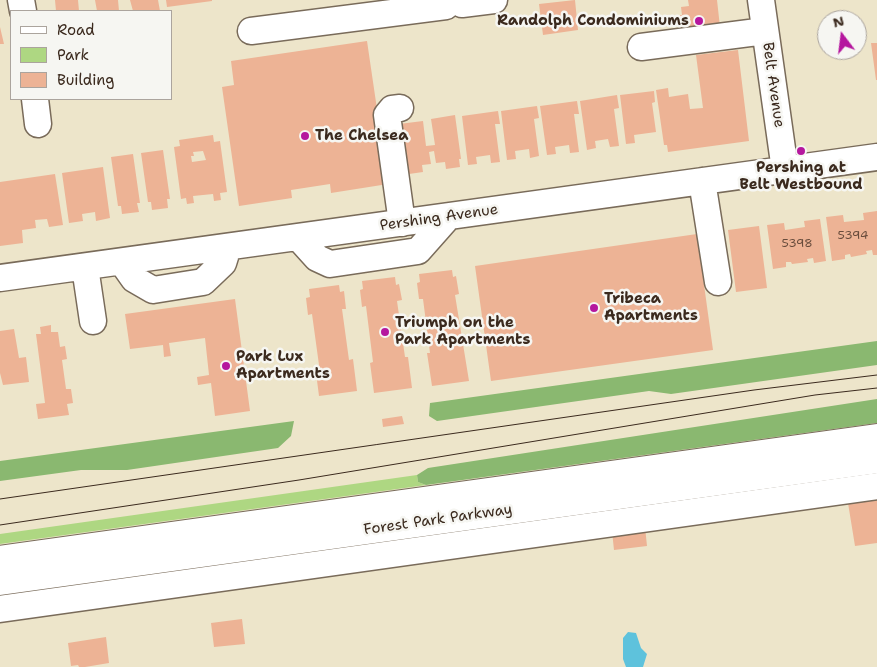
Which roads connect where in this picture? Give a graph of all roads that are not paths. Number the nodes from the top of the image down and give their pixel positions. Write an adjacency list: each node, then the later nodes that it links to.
1 (452, 0): 6 (street)
2 (459, 0): 3 (street)
3 (494, 0)
4 (761, 0): 5 (street, Belt Avenue)
5 (765, 31): 7 (street); 12 (street, Belt Avenue)
6 (251, 32)
7 (642, 47)
8 (35, 100): 10 (street)
9 (400, 108): 15 (street)
10 (38, 124)
11 (877, 157): 12 (street, Pershing Avenue)
12 (785, 170): 13 (street, Pershing Avenue)
13 (702, 181): 14 (street, Pershing Avenue); 19 (street)
14 (449, 216): 15 (street, Pershing Avenue); 16 (street)
15 (402, 223): 16 (street, Pershing Avenue)
16 (298, 237): 17 (street, Pershing Avenue)
17 (85, 267): 18 (street, Pershing Avenue); 20 (street)
18 (0, 278)
19 (718, 282)
20 (93, 321)
21 (877, 438): 24 (main road, Forest Park Parkway)
22 (877, 460): 25 (main road, Forest Park Parkway)
23 (877, 486): 26 (street)
24 (0, 560)
25 (0, 581)
26 (0, 609)

